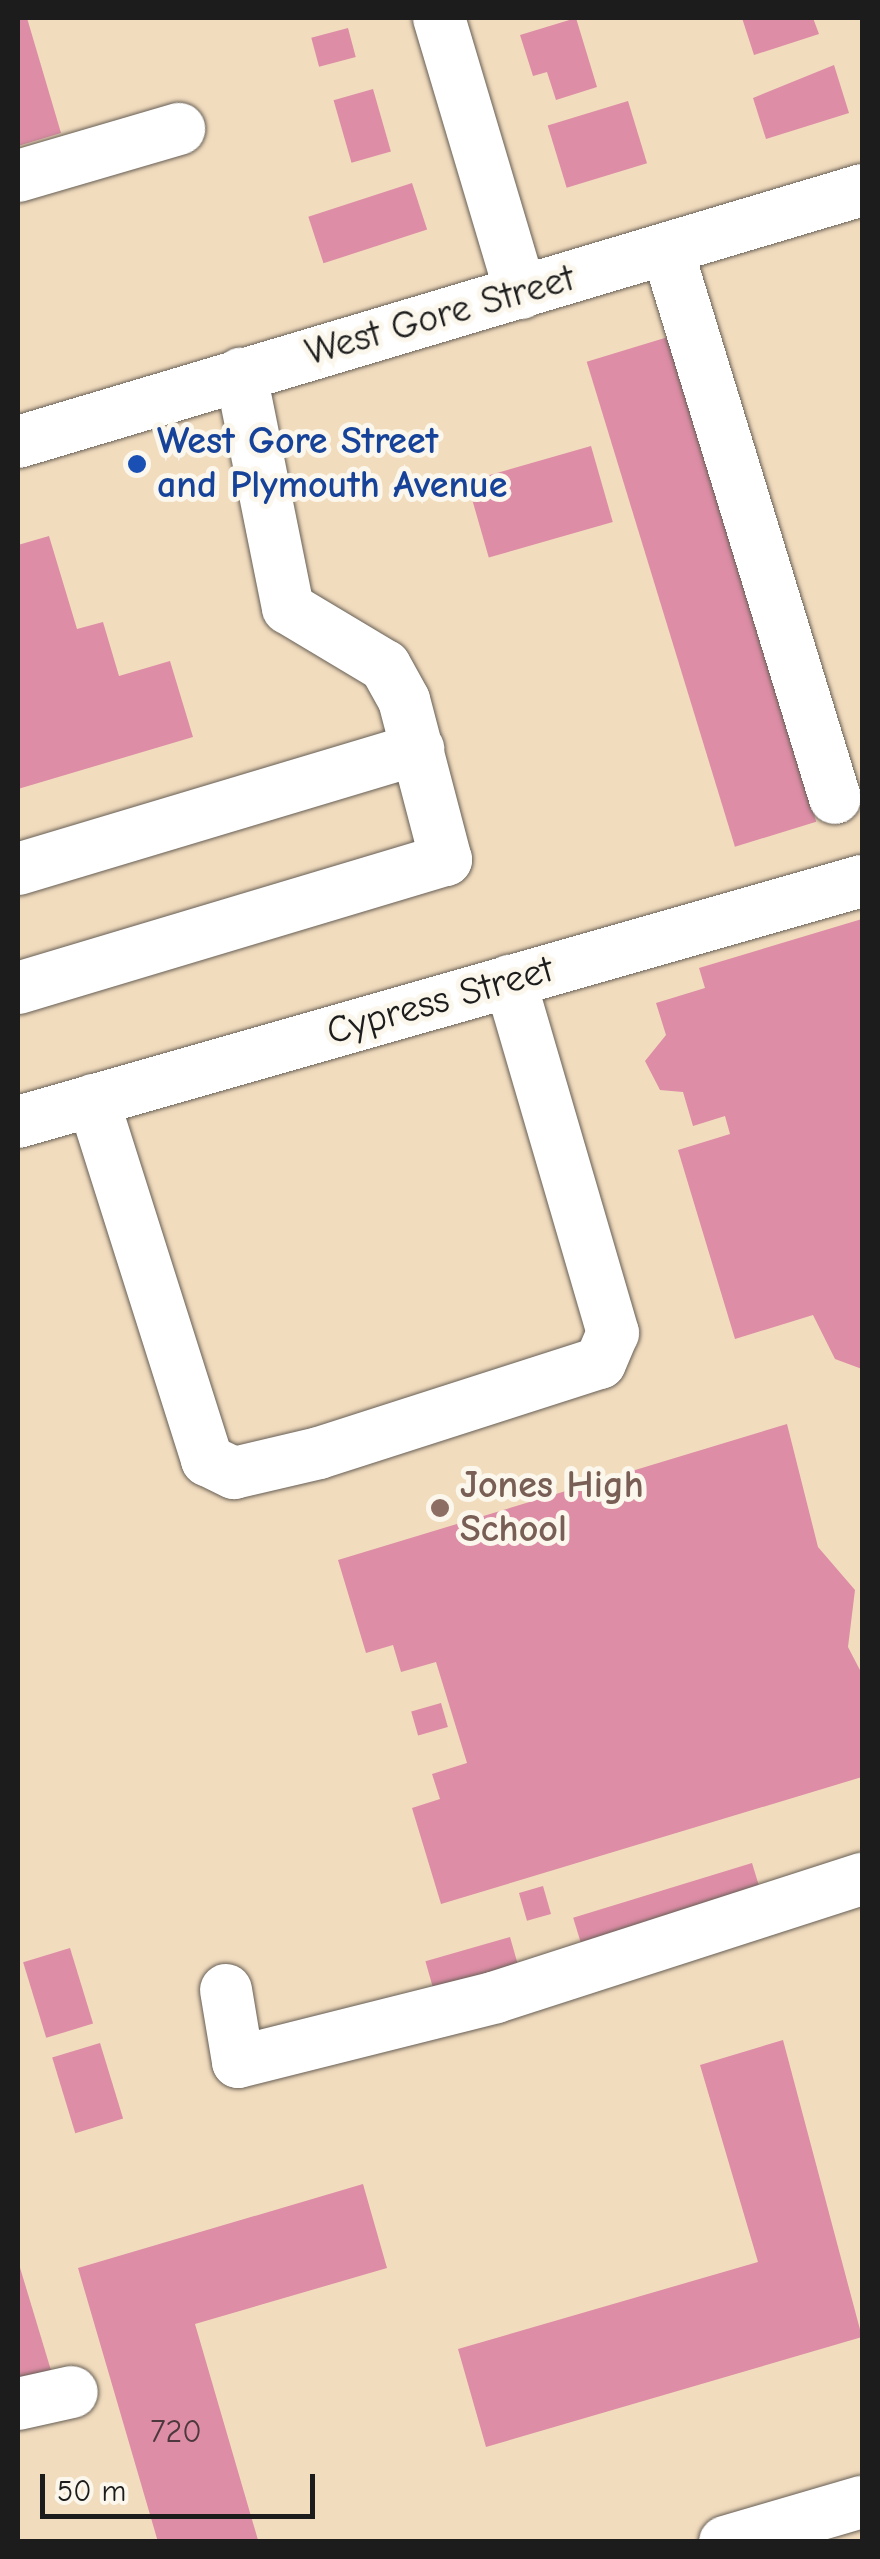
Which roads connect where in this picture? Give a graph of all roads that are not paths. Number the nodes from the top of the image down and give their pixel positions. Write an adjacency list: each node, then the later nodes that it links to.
1 (439, 18): 6 (street)
2 (178, 129): 3 (street)
3 (18, 176)
4 (862, 190): 5 (street, West Gore Street)
5 (667, 249): 6 (street, West Gore Street); 10 (street)
6 (521, 292): 7 (street, West Gore Street)
7 (241, 374): 8 (street, West Gore Street); 9 (street)
8 (18, 442)
9 (418, 749): 11 (street); 14 (street)
10 (835, 798)
11 (18, 869)
12 (862, 880): 13 (street, Cypress Street)
13 (510, 982): 15 (street, Cypress Street); 15 (street)
14 (18, 988)
15 (93, 1100): 16 (street, Cypress Street)
16 (18, 1122)
17 (862, 1879): 18 (street)
18 (226, 1990)
19 (72, 2392): 20 (street)
20 (18, 2404)
21 (862, 2502): 22 (street)
22 (725, 2542)

